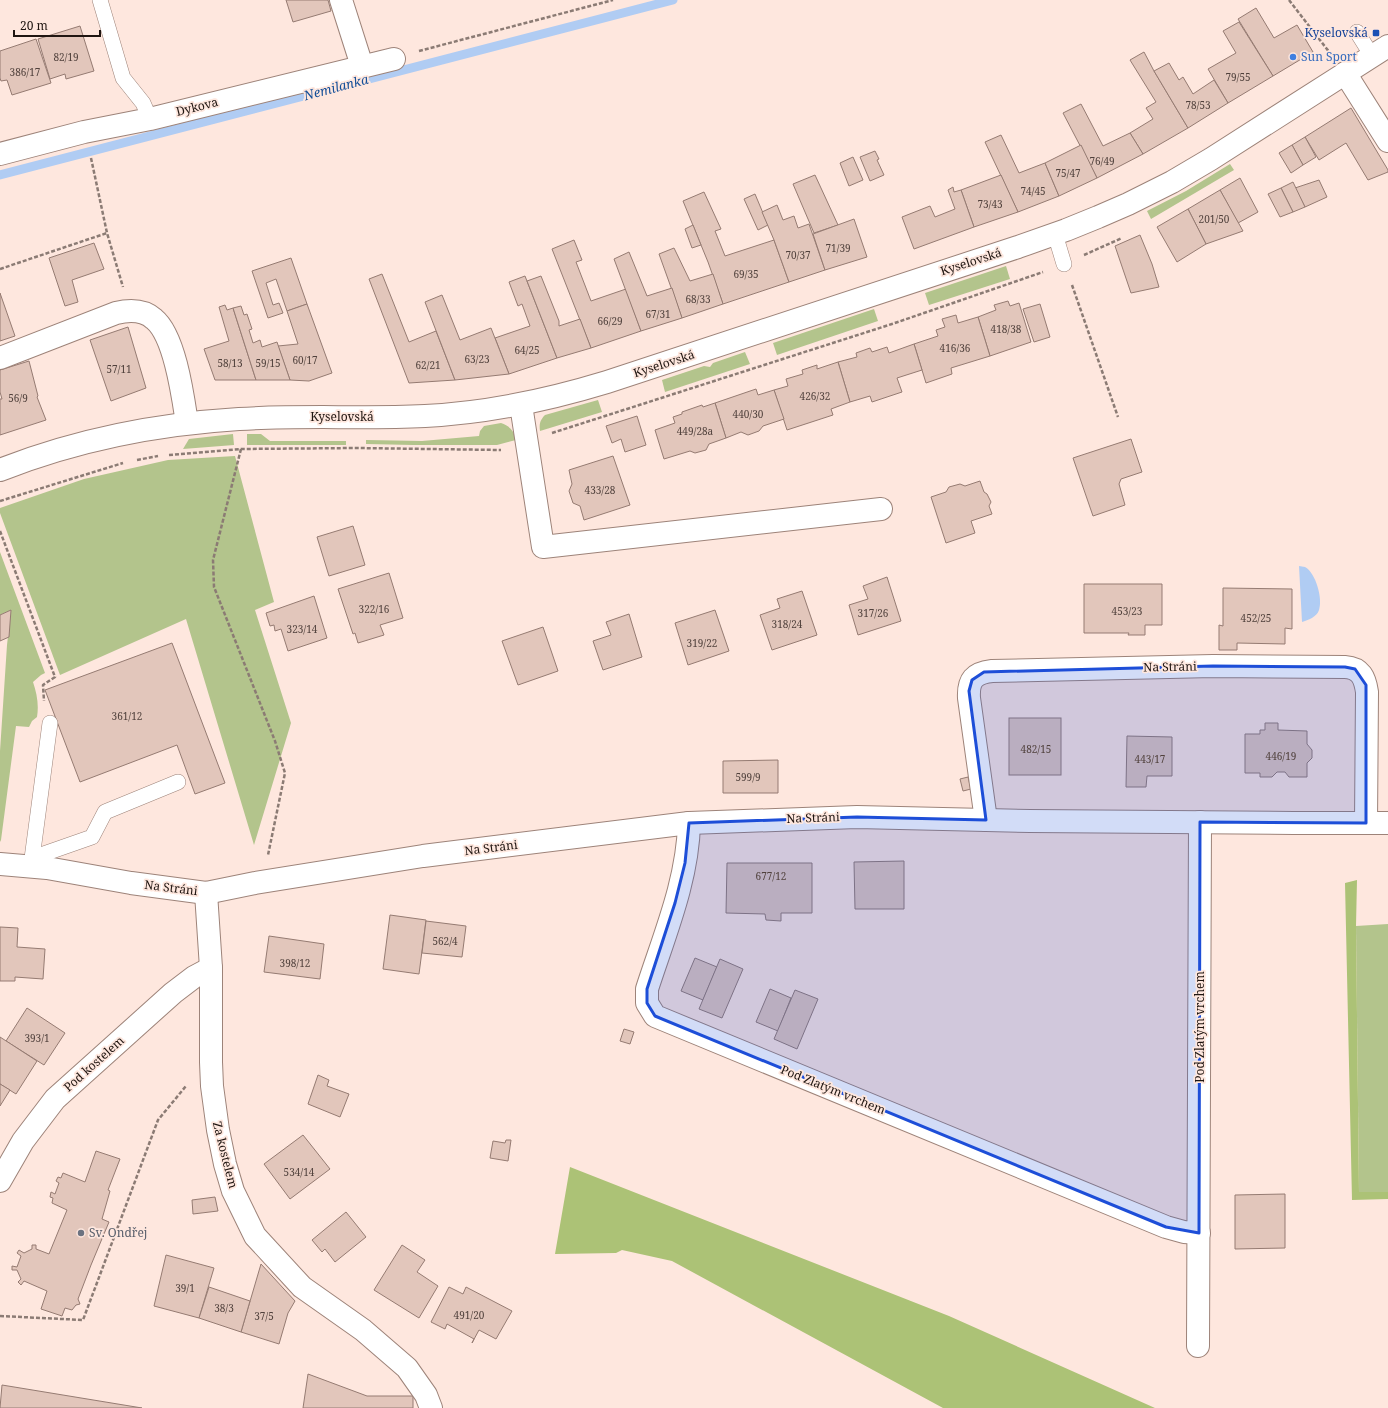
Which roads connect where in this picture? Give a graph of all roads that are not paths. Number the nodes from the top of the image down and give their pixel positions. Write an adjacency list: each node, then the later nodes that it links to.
1 (100, 0): 8 (lane)
2 (341, 0): 6 (street)
3 (1357, 32): 4 (lane)
4 (1380, 51): 7 (street, Kyselovská)
5 (394, 58): 6 (street, Dykova)
6 (362, 66): 8 (street, Dykova)
7 (1346, 73): 9 (street); 11 (street, Kyselovská)
8 (150, 119): 10 (street, Dykova)
9 (1388, 141)
10 (0, 154)
11 (1055, 234): 12 (lane); 14 (street, Kyselovská)
12 (1064, 264)
13 (0, 358): 15 (street)
14 (521, 405): 15 (street, Kyselovská); 17 (street)
15 (187, 424): 16 (street, Kyselovská)
16 (0, 470)
17 (881, 509)
18 (50, 723): 25 (lane)
19 (178, 782): 25 (lane)
20 (986, 820): 21 (street, Na Stráni); 22 (street, Na Stráni); 23 (street, Na Stráni)
21 (1200, 822): 23 (street, Na Stráni); 30 (street, Pod Zlatým vrchem)
22 (689, 823): 27 (street, Na Stráni); 30 (street, Pod Zlatým vrchem)
23 (1366, 823): 24 (street, Na Stráni)
24 (1388, 823)
25 (31, 862): 26 (street, Na Stráni); 27 (street, Na Stráni)
26 (0, 864)
27 (206, 892): 28 (street, Za kostelem)
28 (211, 968): 29 (street, Pod kostelem); 32 (street, Za kostelem)
29 (0, 1181)
30 (1199, 1233): 31 (street, Pod Zlatým vrchem)
31 (1198, 1346)
32 (431, 1408)

